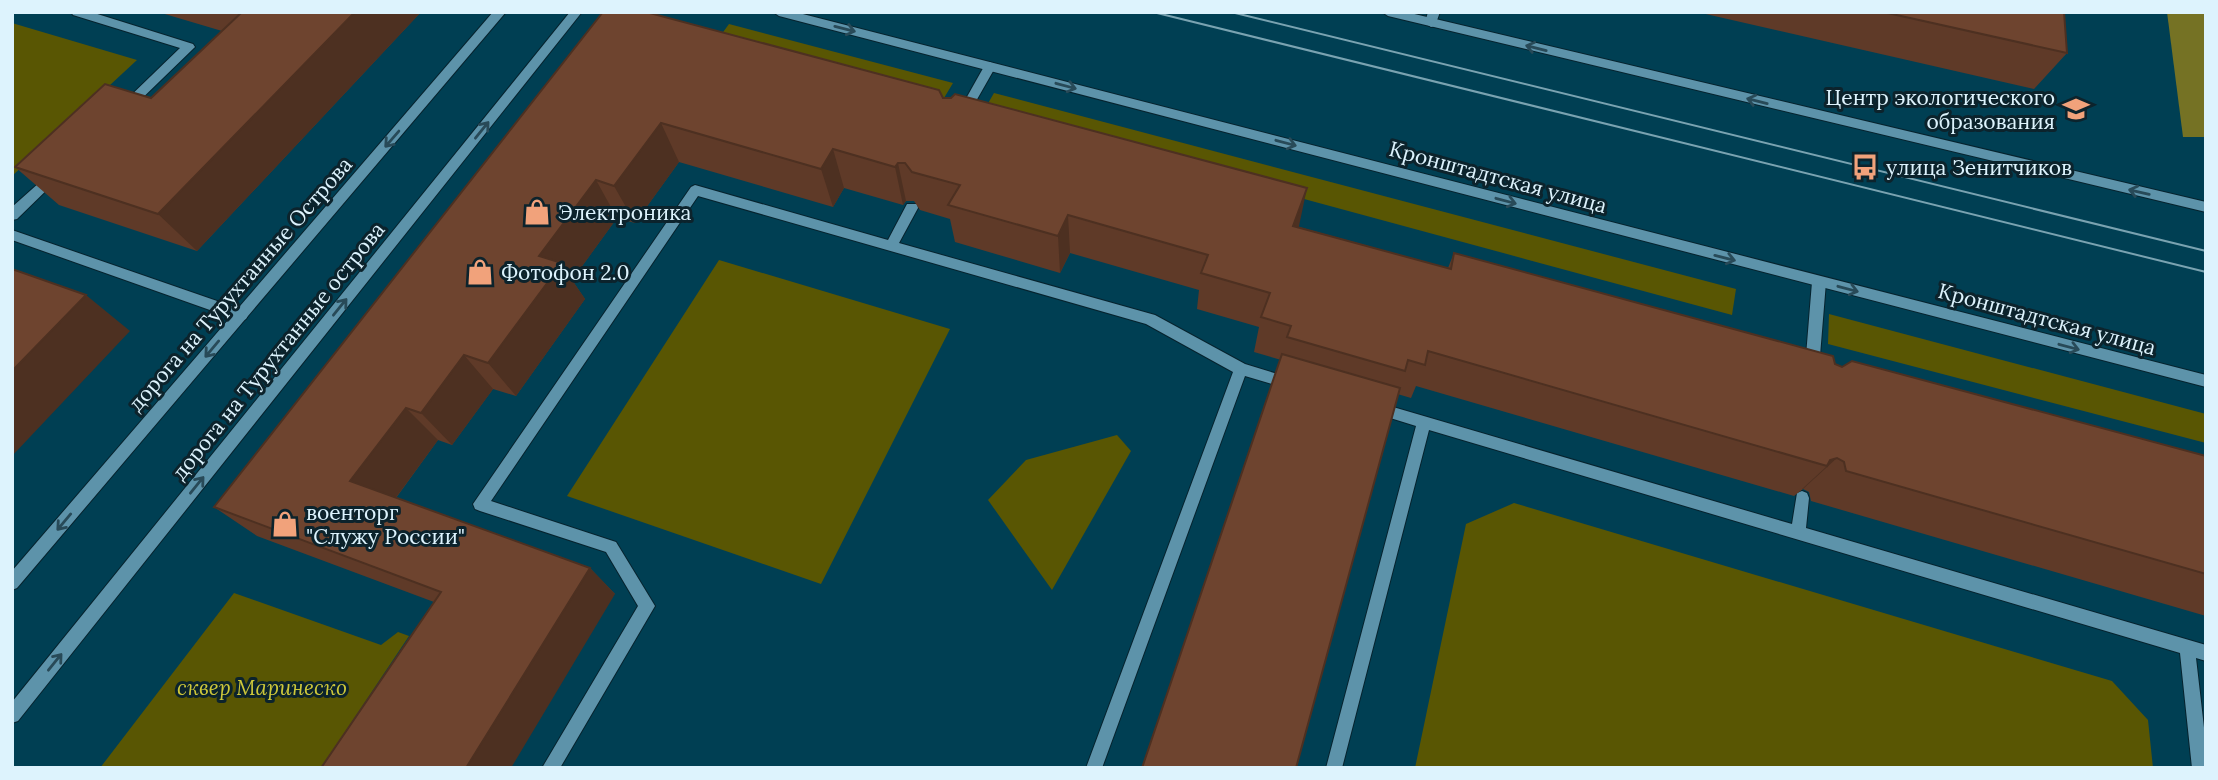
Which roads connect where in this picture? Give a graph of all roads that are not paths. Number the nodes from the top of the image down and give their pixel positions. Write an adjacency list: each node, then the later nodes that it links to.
1 (77, 12): 8 (street)
2 (500, 12): 17 (street, дорога на Турухтанные Острова, one-way to 17)
3 (576, 12): 29 (street, дорога на Турухтанные острова, one-way to 3)
4 (779, 12): 7 (street, Кронштадтская улица, one-way to 7)
5 (1388, 12): 6 (street)
6 (1433, 18): 11 (street, one-way to 6)
7 (990, 66): 9 (street); 16 (street, Кронштадтская улица, one-way to 16)
8 (113, 119)
9 (960, 120)
10 (65, 165): 13 (street)
11 (2206, 207)
12 (912, 208): 15 (street)
13 (12, 215)
14 (12, 235): 17 (street)
15 (891, 246): 18 (street); 30 (street)
16 (1819, 282): 19 (street); 20 (street, Кронштадтская улица, one-way to 20)
17 (241, 315): 26 (street, дорога на Турухтанные Острова, one-way to 26)
18 (1241, 369): 21 (street); 31 (street)
19 (1811, 378)
20 (2206, 382)
21 (1306, 388)
22 (1358, 403): 23 (street)
23 (1423, 423): 25 (street); 32 (street)
24 (1801, 498): 25 (street)
25 (1798, 532): 27 (street)
26 (12, 583)
27 (2187, 648): 28 (street); 33 (street)
28 (2206, 653)
29 (12, 715)
30 (550, 768)
31 (1094, 768)
32 (1334, 768)
33 (2200, 768)

